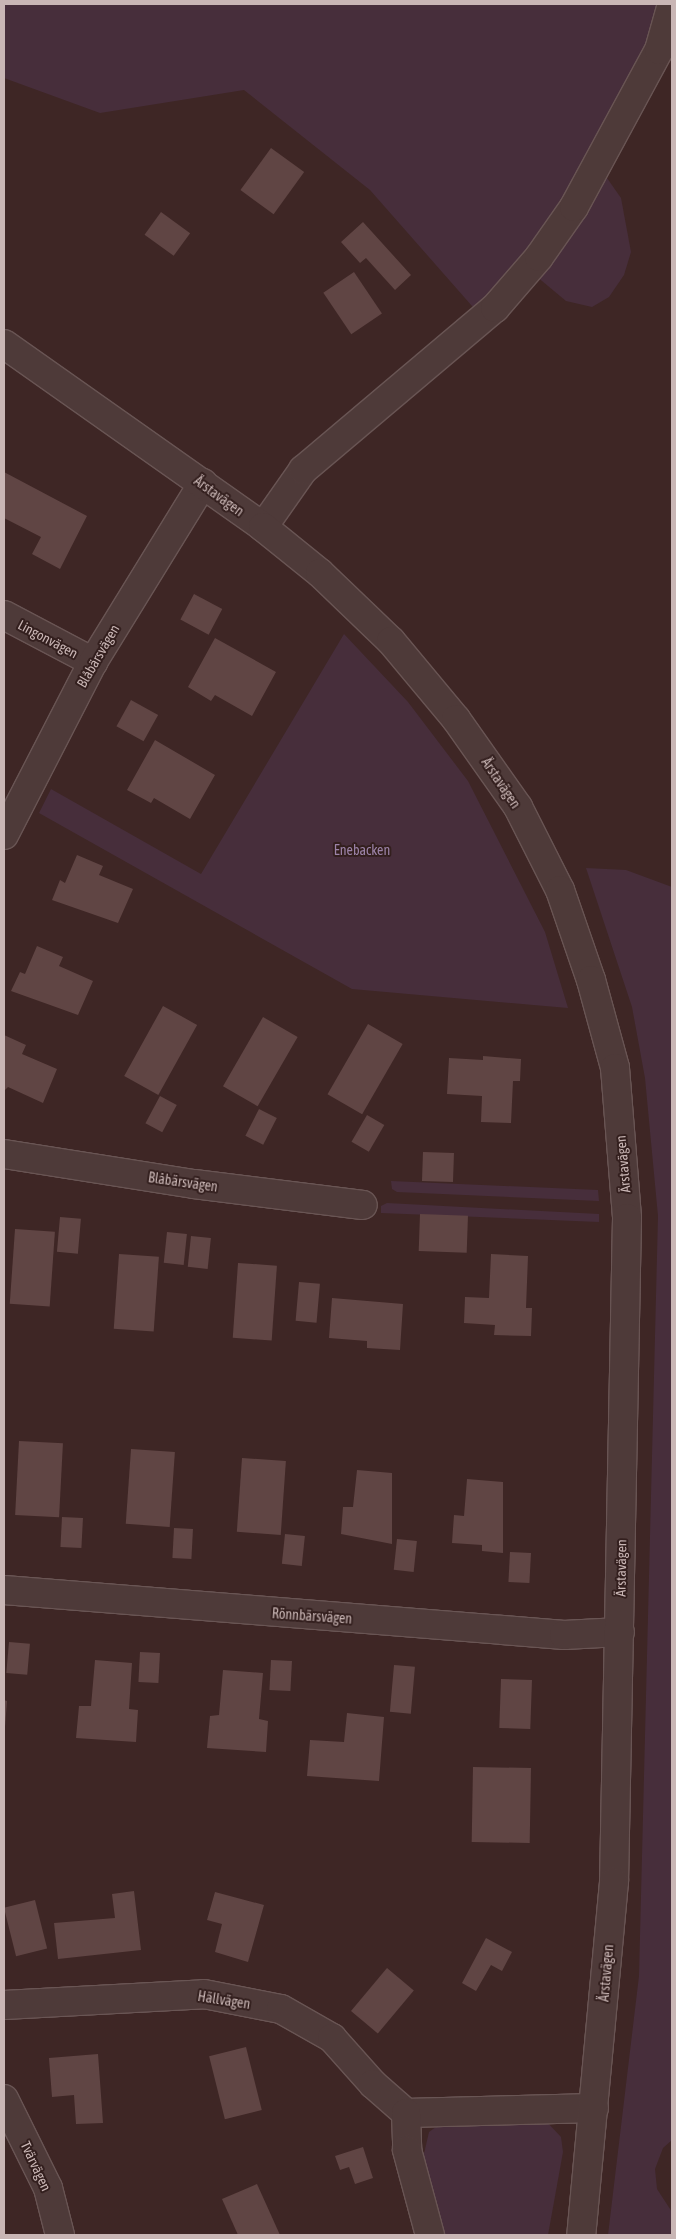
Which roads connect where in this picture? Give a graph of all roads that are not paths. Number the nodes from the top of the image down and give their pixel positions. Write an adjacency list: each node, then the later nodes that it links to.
1 (672, 4): 4 (street)
2 (4, 344): 3 (street, Ärstavägen)
3 (203, 483): 4 (street, Ärstavägen); 6 (street, Blåbärsvägen)
4 (263, 527): 11 (street, Ärstavägen)
5 (4, 615): 6 (street, Lingonvägen)
6 (93, 662): 7 (street, Blåbärsvägen)
7 (4, 835)
8 (4, 1154): 9 (street, Blåbärsvägen)
9 (363, 1204)
10 (4, 1590): 11 (street, Rönnbärsvägen)
11 (620, 1632): 14 (street, Ärstavägen)
12 (4, 2005): 15 (street, Hällvägen)
13 (4, 2100): 16 (street, Tvärvägen)
14 (594, 2108): 15 (street); 18 (street, Ärstavägen)
15 (406, 2113): 17 (street)
16 (60, 2235)
17 (430, 2235)
18 (581, 2235)

